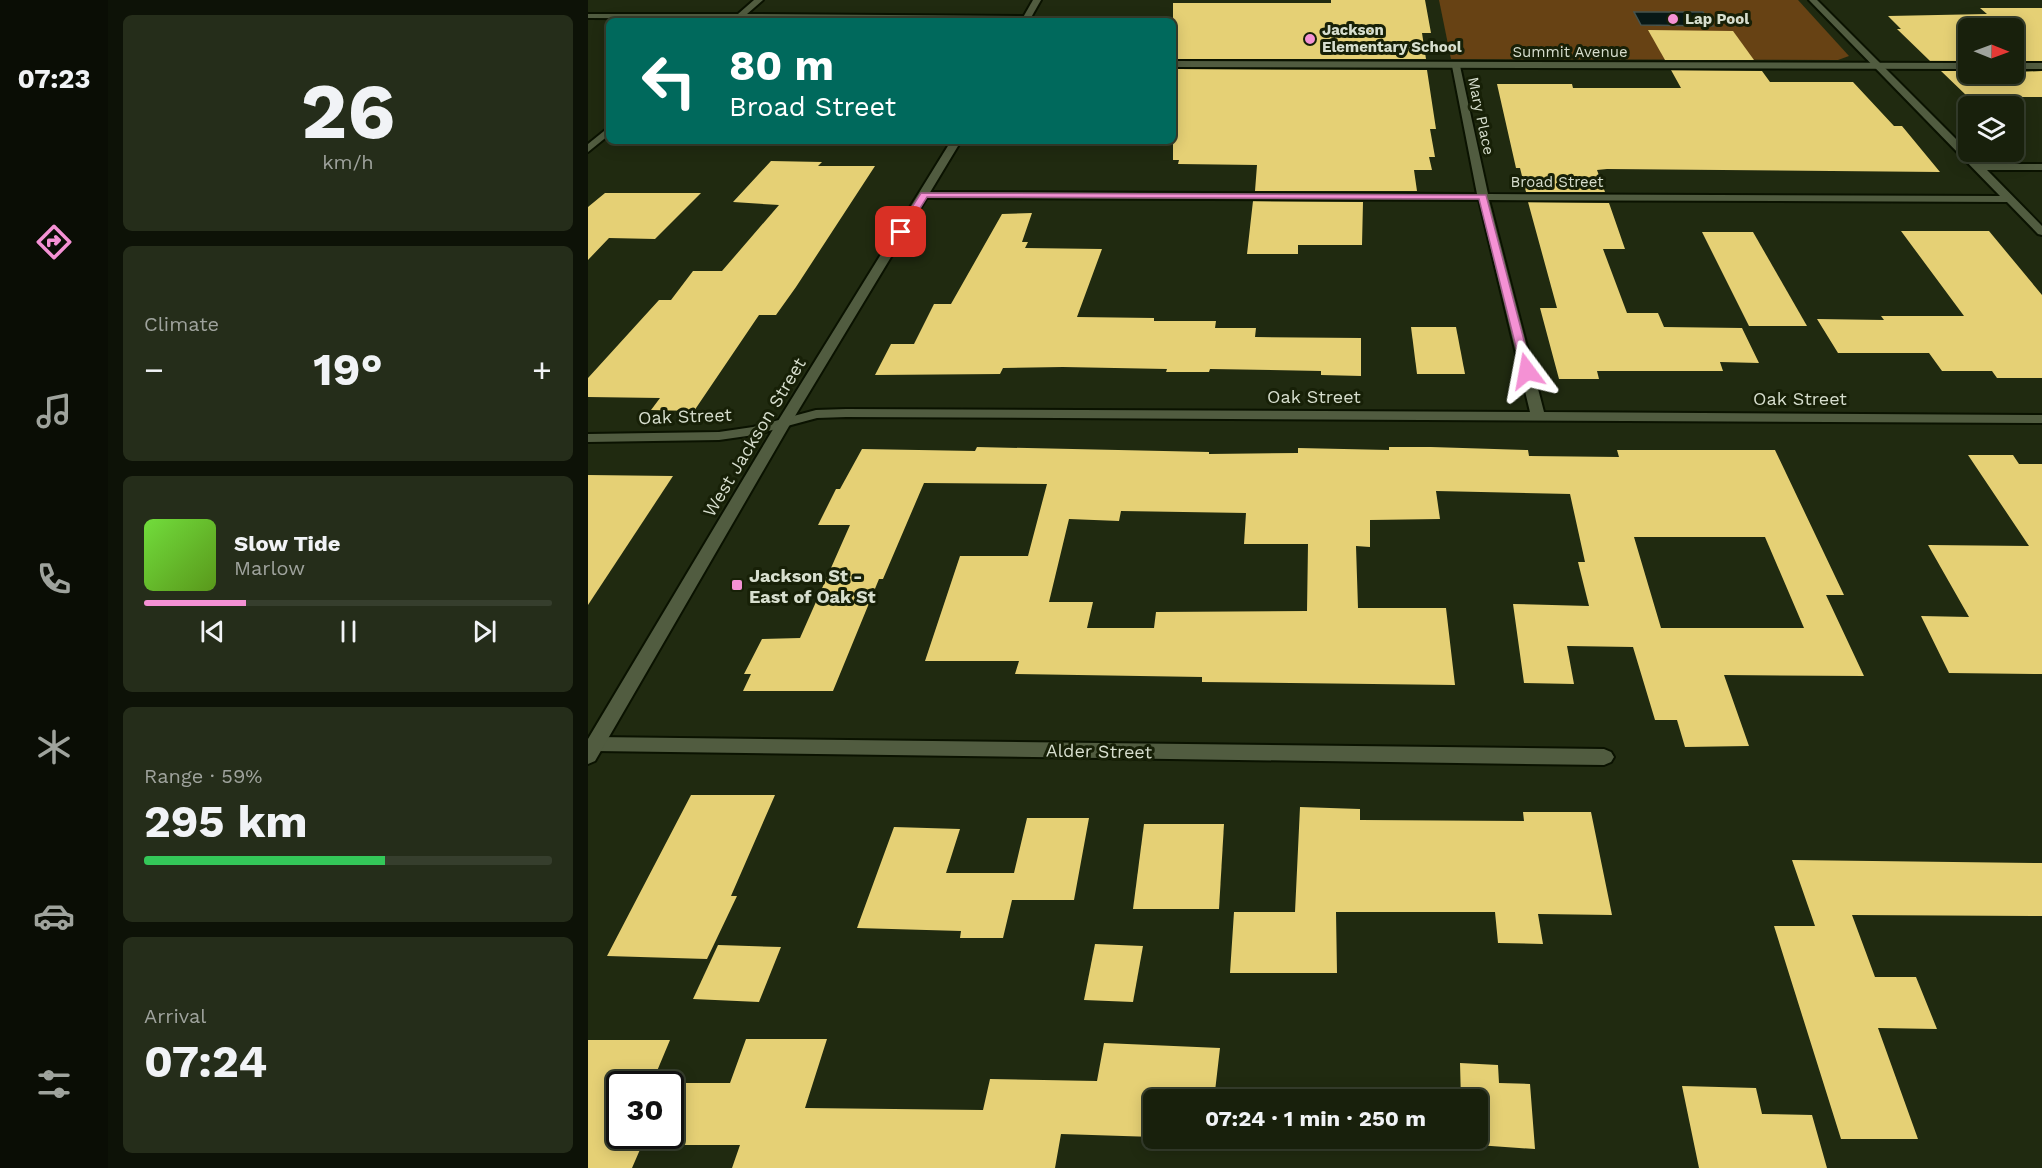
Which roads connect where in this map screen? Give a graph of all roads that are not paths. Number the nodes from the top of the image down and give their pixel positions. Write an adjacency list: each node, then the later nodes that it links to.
1 (759, 0): 6 (street)
2 (1037, 0): 7 (street)
3 (1814, 0): 9 (street)
4 (588, 16): 5 (street)
5 (688, 18)
6 (739, 18)
7 (1027, 18)
8 (1176, 64): 10 (street, Summit Avenue)
9 (1878, 65): 10 (street, Summit Avenue); 11 (street, Summit Avenue); 17 (street)
10 (1455, 66): 20 (street, Mary Place)
11 (1958, 66)
12 (2024, 66): 13 (street)
13 (2042, 66)
14 (606, 133): 16 (street)
15 (954, 144): 19 (street, West Jackson Street)
16 (588, 149)
17 (1979, 167): 18 (street); 21 (street)
18 (2042, 167)
19 (924, 195): 20 (street, Broad Street); 25 (street, West Jackson Street)
20 (1483, 196): 21 (street, Broad Street); 23 (street, Mary Place)
21 (2010, 199): 22 (street)
22 (2042, 232)
23 (1538, 417): 24 (street, Oak Street); 25 (street, Oak Street)
24 (2042, 419)
25 (784, 421): 26 (street, Oak Street); 27 (street, West Jackson Street)
26 (588, 438)
27 (591, 750): 28 (street, Alder Street)
28 (1604, 757)

